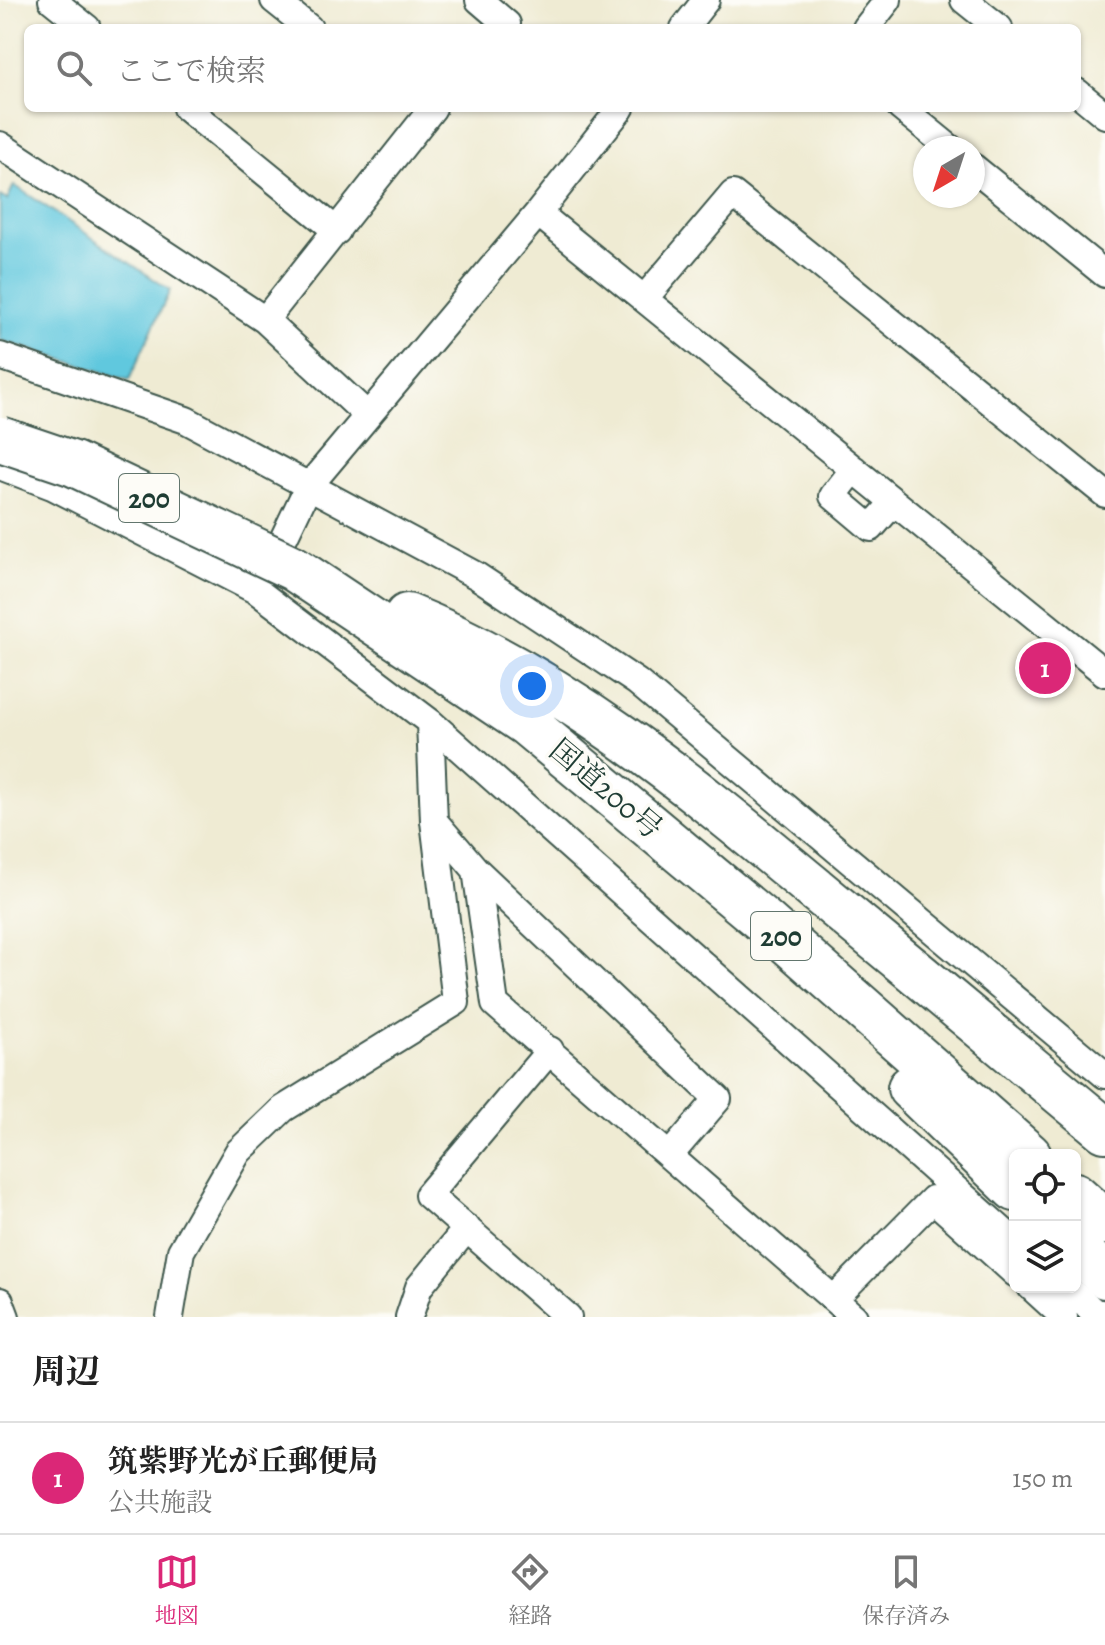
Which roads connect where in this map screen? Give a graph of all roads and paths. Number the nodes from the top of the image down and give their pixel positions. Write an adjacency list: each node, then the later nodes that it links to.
1 (52, 0): 7 (street)
2 (274, 0): 8 (street)
3 (479, 0): 9 (street)
4 (706, 0): 10 (street)
5 (888, 0): 11 (street)
6 (964, 0): 12 (street)
7 (82, 24)
8 (304, 24)
9 (507, 24)
10 (687, 24)
11 (869, 24)
12 (994, 24)
13 (1081, 95): 18 (street)
14 (191, 112): 23 (street)
15 (422, 112): 23 (street)
16 (618, 112): 22 (street)
17 (906, 112): 19 (street)
18 (1105, 115)
19 (935, 136)
20 (0, 145): 26 (street)
21 (985, 177): 24 (street)
22 (538, 213): 25 (street); 28 (street)
23 (337, 231): 26 (street)
24 (1105, 274)
25 (644, 299): 32 (street); 35 (street)
26 (265, 320): 28 (street)
27 (0, 356): 31 (street)
28 (367, 415): 31 (street)
29 (0, 439): 33 (highway, 国道200号 / 200, bridge)
30 (0, 466): 33 (street)
31 (308, 487): 33 (street); 41 (street)
32 (1105, 494)
33 (275, 579): 34 (highway, 国道200号 / 200); 36 (street)
34 (340, 597): 37 (highway, 国道200号 / 200); 42 (highway)
35 (1105, 673)
36 (430, 722): 38 (street); 49 (street)
37 (527, 724): 43 (highway, 国道200号 / 200); 45 (highway)
38 (434, 821): 39 (street); 59 (street)
39 (476, 870): 40 (street); 44 (street)
40 (550, 1050): 44 (street); 48 (street)
41 (1105, 1075)
42 (1105, 1130)
43 (1022, 1149)
44 (669, 1156): 56 (street)
45 (1009, 1183)
46 (1081, 1200): 47 (highway)
47 (1105, 1222)
48 (467, 1228): 60 (street); 61 (street)
49 (1009, 1237)
50 (1081, 1253): 52 (highway)
51 (1009, 1268): 56 (street)
52 (1105, 1276)
53 (1038, 1293): 62 (street)
54 (1073, 1293): 57 (street)
55 (0, 1301): 58 (street)
56 (844, 1308)
57 (1105, 1314)
58 (6, 1317)
59 (170, 1317)
60 (409, 1317)
61 (568, 1317)
62 (1064, 1317)

